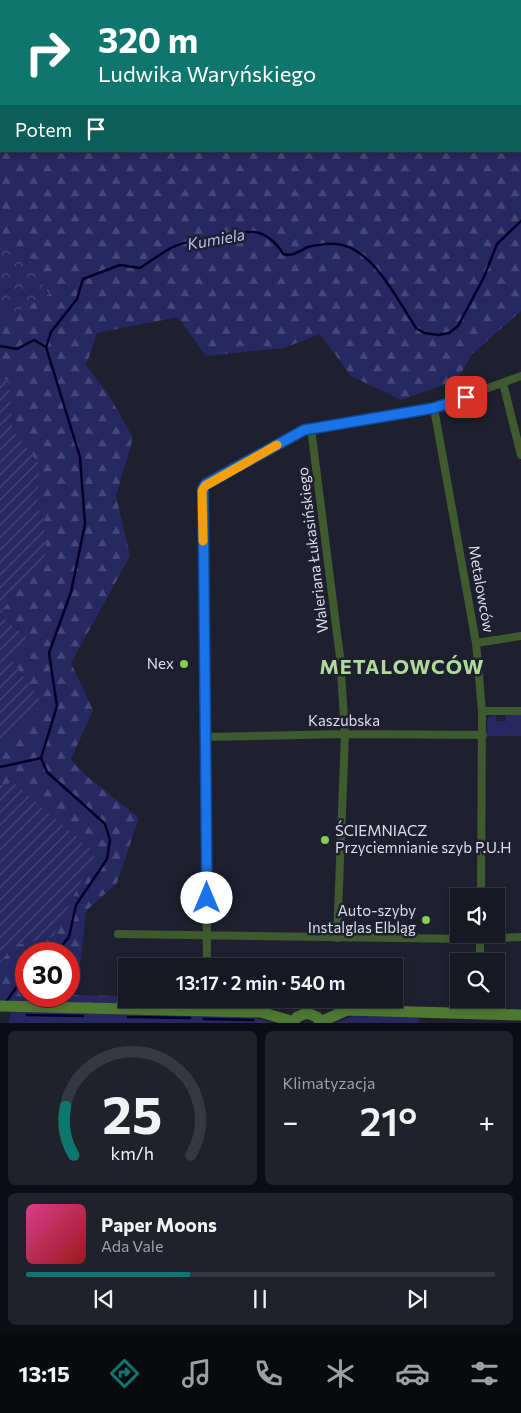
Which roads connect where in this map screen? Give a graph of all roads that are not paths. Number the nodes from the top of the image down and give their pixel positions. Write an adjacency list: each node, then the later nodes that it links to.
1 (521, 376): 2 (street)
2 (502, 383): 3 (street); 5 (street)
3 (434, 408): 4 (street); 7 (street, Metalowców)
4 (311, 428): 10 (street, Waleriana Łukasińskiego); 12 (street)
5 (521, 455)
6 (521, 636): 7 (street)
7 (476, 643): 8 (street, Metalowców)
8 (482, 711): 9 (street); 11 (street, Metalowców)
9 (521, 711)
10 (345, 734): 11 (street, Kaszubska); 12 (street, Kaszubska); 19 (street, Waleriana Łukasińskiego)
11 (482, 735): 13 (street, Metalowców)
12 (206, 737): 15 (street)
13 (481, 888)
14 (118, 934): 15 (street)
15 (207, 936): 19 (street); 20 (street)
16 (450, 936): 19 (street)
17 (505, 937): 18 (street)
18 (521, 937)
19 (337, 938)
20 (207, 958)
21 (4, 1006): 23 (main road)
22 (479, 1008): 24 (street)
23 (206, 1011): 26 (main road)
24 (479, 1014): 25 (main road); 27 (main road)
25 (521, 1015)
26 (294, 1022): 27 (main road)
27 (321, 1022)

